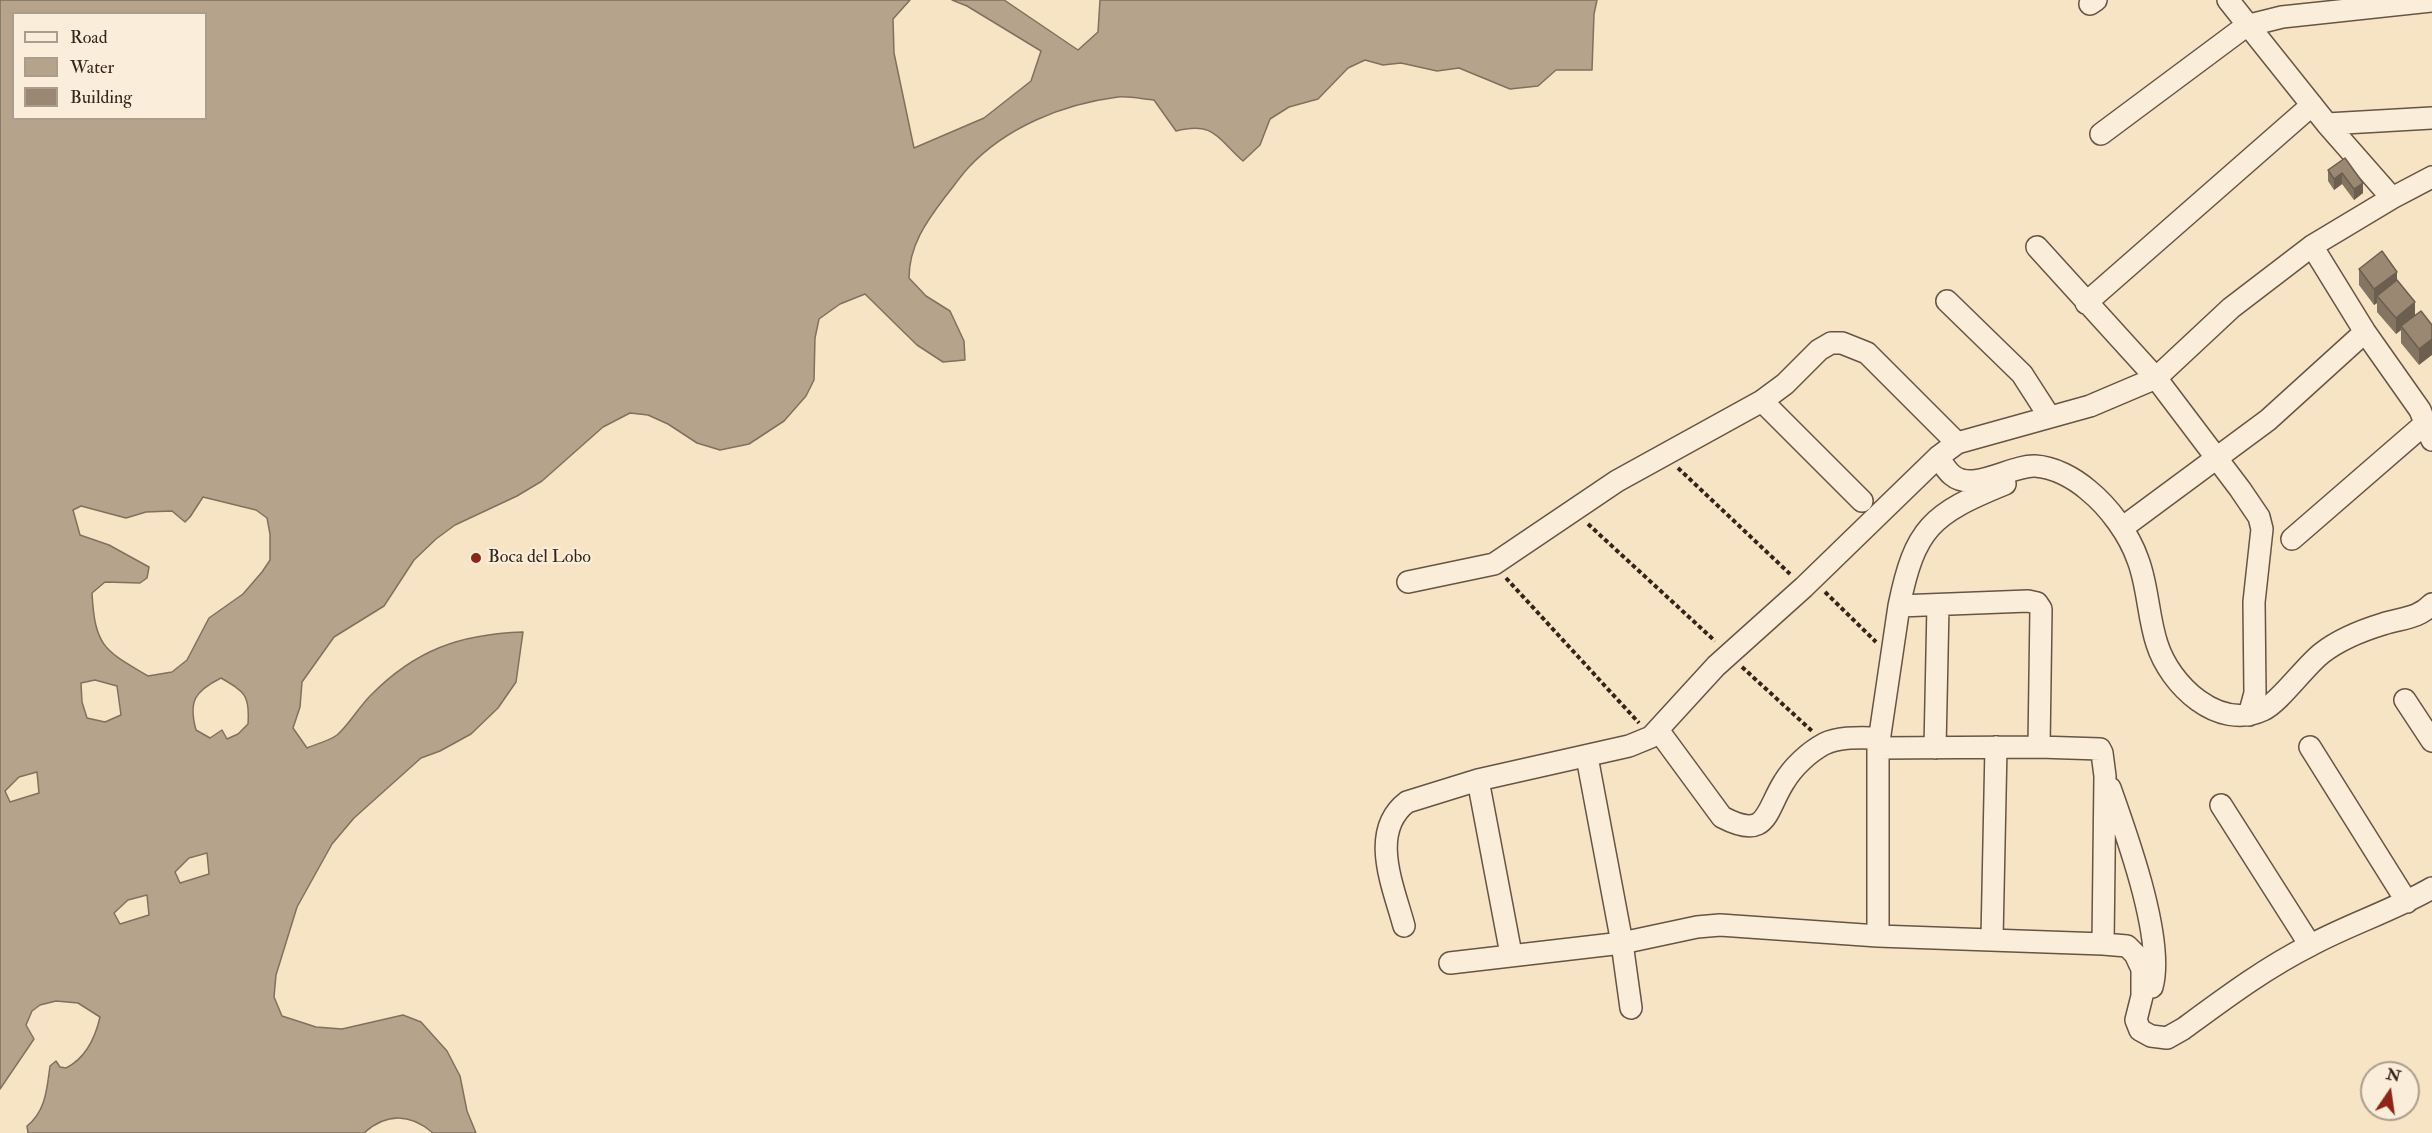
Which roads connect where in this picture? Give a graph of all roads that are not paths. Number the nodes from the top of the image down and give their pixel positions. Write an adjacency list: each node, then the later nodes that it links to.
1 (2228, 0): 3 (street)
2 (2432, 1): 3 (street)
3 (2246, 26): 4 (street); 7 (street)
4 (2312, 105): 6 (street); 13 (street)
5 (2432, 118): 6 (street)
6 (2327, 124): 9 (street)
7 (2101, 134)
8 (2432, 177): 9 (street)
9 (2392, 198): 10 (street)
10 (2312, 246): 14 (street); 15 (street)
11 (2037, 247): 13 (street)
12 (1947, 301): 17 (street)
13 (2086, 303): 15 (street)
14 (2364, 332): 18 (street); 21 (street)
15 (2156, 378): 17 (street); 21 (street)
16 (1762, 401): 19 (street); 23 (street); 26 (street)
17 (2049, 416): 19 (street)
18 (2429, 431): 25 (street)
19 (1957, 443): 20 (street)
20 (1938, 457): 22 (street); 32 (street)
21 (2216, 459): 24 (street); 31 (street)
22 (2047, 470): 24 (street); 28 (street)
23 (1862, 501)
24 (2122, 528): 31 (street)
25 (2292, 539)
26 (1408, 582)
27 (2432, 604): 31 (street)
28 (1899, 606): 29 (street); 34 (street)
29 (1938, 606): 36 (street); 38 (street)
30 (2405, 700): 33 (street)
31 (2249, 715)
32 (1655, 733): 34 (street); 39 (street)
33 (2432, 741)
34 (1879, 743): 38 (street); 46 (street)
35 (1995, 747): 36 (street); 38 (street); 47 (street)
36 (2039, 747): 40 (street)
37 (2310, 747): 44 (street)
38 (1935, 748)
39 (1587, 757): 41 (street); 48 (street)
40 (2105, 776): 49 (street); 53 (street)
41 (1478, 780): 45 (street); 51 (street)
42 (2222, 805): 50 (street)
43 (2432, 888): 44 (street)
44 (2406, 902): 50 (street)
45 (1404, 926)
46 (1878, 936): 47 (street); 48 (street)
47 (1992, 939): 49 (street)
48 (1622, 943): 51 (street); 54 (street)
49 (2103, 944): 53 (street)
50 (2310, 945): 53 (street)
51 (1511, 954): 52 (street)
52 (1450, 963)
53 (2142, 996)
54 (1631, 1008)

